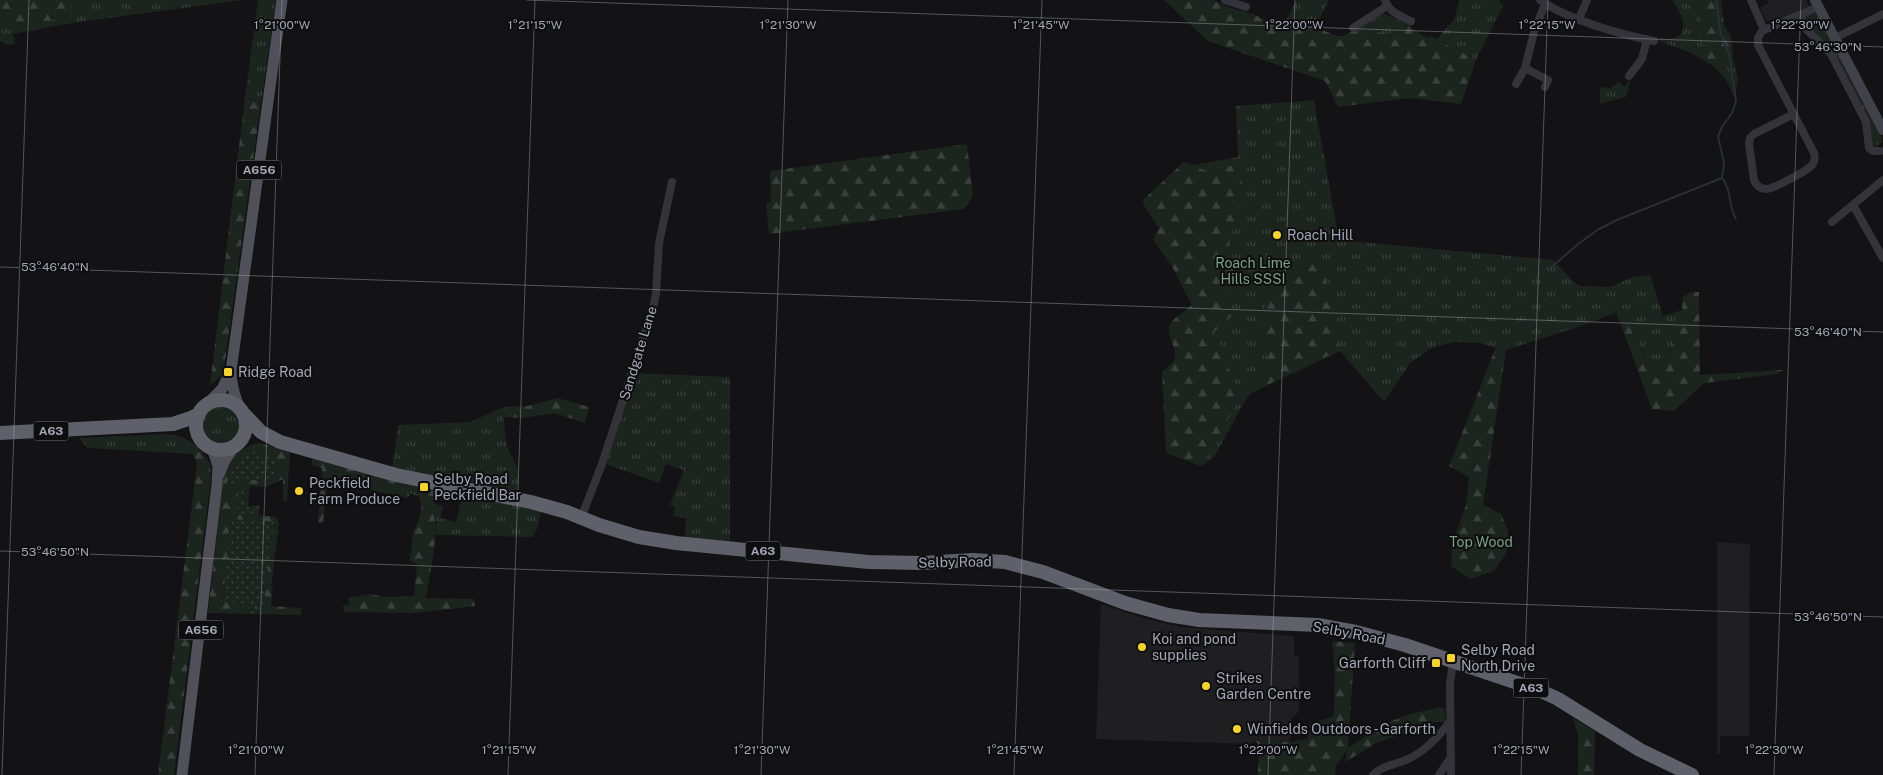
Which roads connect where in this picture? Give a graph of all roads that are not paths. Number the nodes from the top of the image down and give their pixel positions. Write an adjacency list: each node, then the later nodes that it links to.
1 (282, 0): 28 (main road, A656)
2 (1225, 0): 8 (street)
3 (1587, 0): 11 (street)
4 (1751, 0): 14 (street)
5 (1543, 2): 11 (street); 16 (street)
6 (1386, 3): 12 (street); 13 (street)
7 (1817, 3): 10 (street); 15 (main road)
8 (1246, 7)
9 (1883, 14): 15 (street)
10 (1800, 15): 14 (street); 22 (street)
11 (1579, 19): 17 (street)
12 (1410, 22)
13 (1353, 28)
14 (1764, 30): 20 (street)
15 (1835, 38): 21 (main road)
16 (1525, 68): 18 (street); 19 (street)
17 (1629, 76)
18 (1516, 84)
19 (1545, 87)
20 (1794, 114): 20 (street)
21 (1883, 130)
22 (1882, 152)
23 (1883, 180): 25 (street)
24 (672, 182): 38 (street, Sandgate Lane)
25 (1853, 205): 26 (street); 27 (street)
26 (1832, 222)
27 (1883, 258)
28 (231, 371): 29 (main road, A656); 30 (main road, A656)
29 (203, 408): 30 (highway); 31 (highway, A63); 33 (highway)
30 (242, 412): 34 (highway, Selby Road / A63); 35 (highway)
31 (163, 424): 32 (highway, A63); 33 (highway, A63)
32 (0, 433)
33 (199, 437): 36 (highway)
34 (280, 442): 35 (highway, Selby Road / A63); 38 (highway, Selby Road / A63)
35 (237, 444): 36 (highway); 37 (main road, A656)
36 (212, 448): 37 (main road, A656)
37 (217, 485): 42 (main road, A656)
38 (582, 518): 39 (highway, Selby Road / A63)
39 (1453, 662): 40 (street); 46 (highway, Selby Road / A63)
40 (1450, 721): 41 (street); 43 (street)
41 (1451, 757): 44 (street); 45 (street)
42 (182, 775)
43 (1373, 775)
44 (1439, 775)
45 (1451, 775)
46 (1692, 775)

